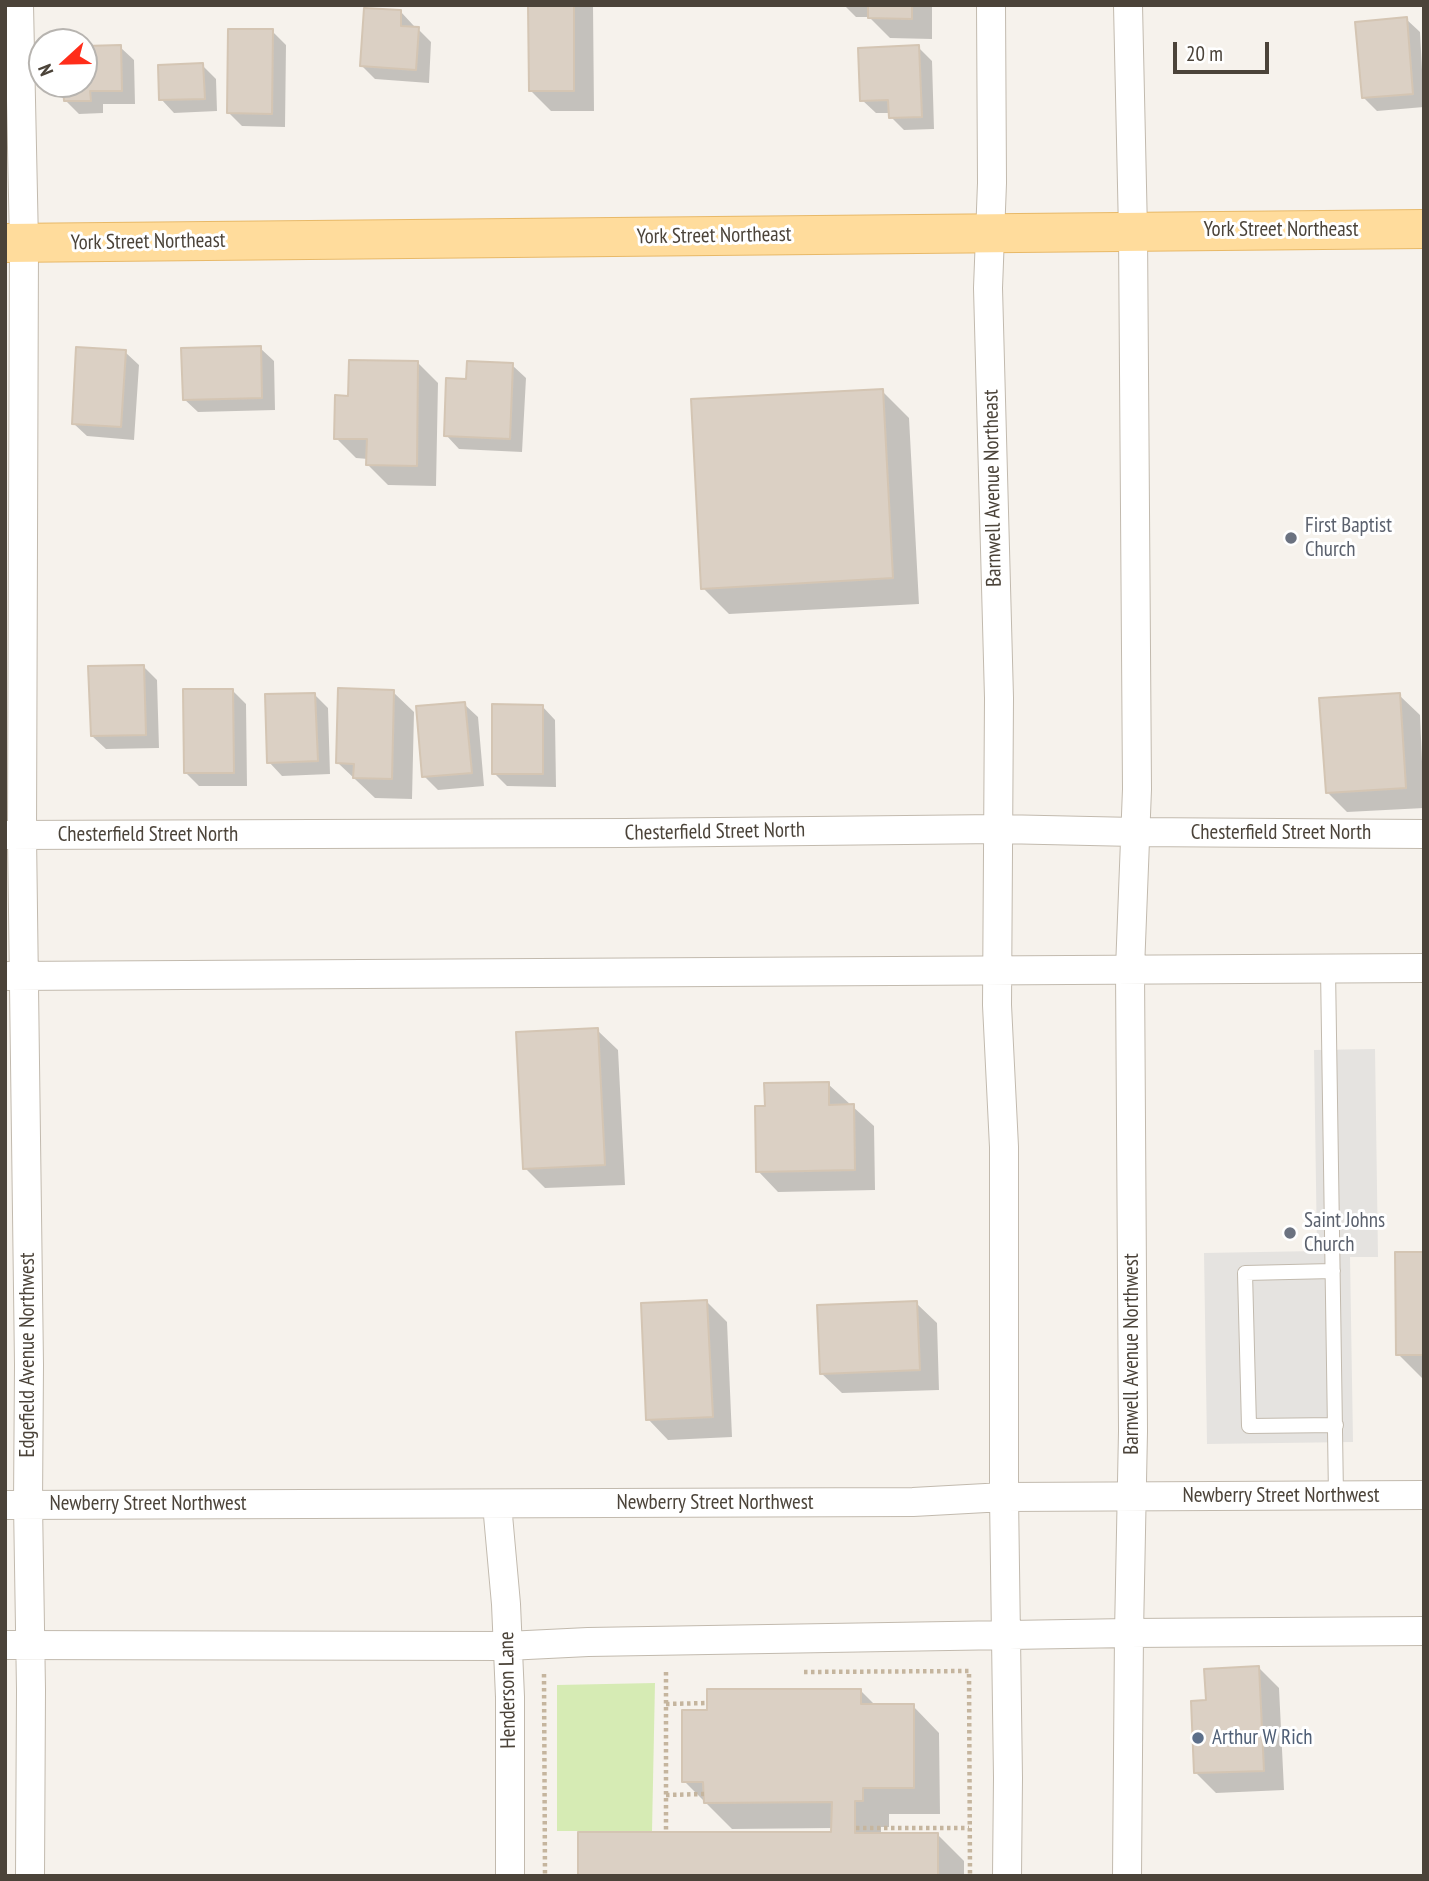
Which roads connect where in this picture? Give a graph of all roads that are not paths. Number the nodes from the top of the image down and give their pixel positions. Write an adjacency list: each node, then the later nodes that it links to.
1 (19, 5): 7 (street, Edgefield Avenue Northwest)
2 (991, 5): 6 (street, Barnwell Avenue Northeast)
3 (1128, 5): 5 (street)
4 (1424, 229): 5 (main road, York Street Northeast)
5 (1133, 231): 6 (main road, York Street Northeast); 9 (street)
6 (991, 233): 7 (main road, York Street Northeast); 8 (street, Barnwell Avenue Northeast)
7 (14, 243): 11 (street, Edgefield Avenue Northwest)
8 (999, 829): 9 (street, Chesterfield Street North); 11 (street, Chesterfield Street North); 15 (street, Barnwell Avenue Northeast)
9 (1135, 832): 10 (street, Chesterfield Street North); 14 (street, Barnwell Avenue Northwest)
10 (1424, 834)
11 (13, 835): 16 (street, Edgefield Avenue Northwest)
12 (1328, 968): 13 (street); 14 (street); 17 (lane)
13 (1424, 968)
14 (1130, 969): 15 (street); 20 (street, Barnwell Avenue Northwest)
15 (998, 970): 16 (street); 22 (street)
16 (15, 976): 24 (street, Edgefield Avenue Northwest)
17 (1333, 1271): 18 (lane); 18 (lane)
18 (1336, 1424): 21 (lane)
19 (1424, 1495): 21 (street, Newberry Street Northwest)
20 (1132, 1496): 21 (street, Newberry Street Northwest); 22 (street, Newberry Street Northwest); 26 (street, Barnwell Avenue Northwest)
21 (1336, 1496)
22 (1004, 1497): 23 (street, Newberry Street Northwest); 27 (street)
23 (497, 1504): 24 (street, Newberry Street Northwest); 29 (street, Henderson Lane)
24 (16, 1505): 28 (street, Edgefield Avenue Northwest)
25 (1424, 1631): 26 (street)
26 (1129, 1633): 27 (street); 33 (street, Barnwell Avenue Northwest)
27 (1004, 1636): 29 (street); 32 (street)
28 (17, 1646): 29 (street); 30 (street, Edgefield Avenue Northwest)
29 (507, 1646): 31 (street, Henderson Lane)
30 (30, 1876)
31 (510, 1876)
32 (1007, 1876)
33 (1127, 1876)

